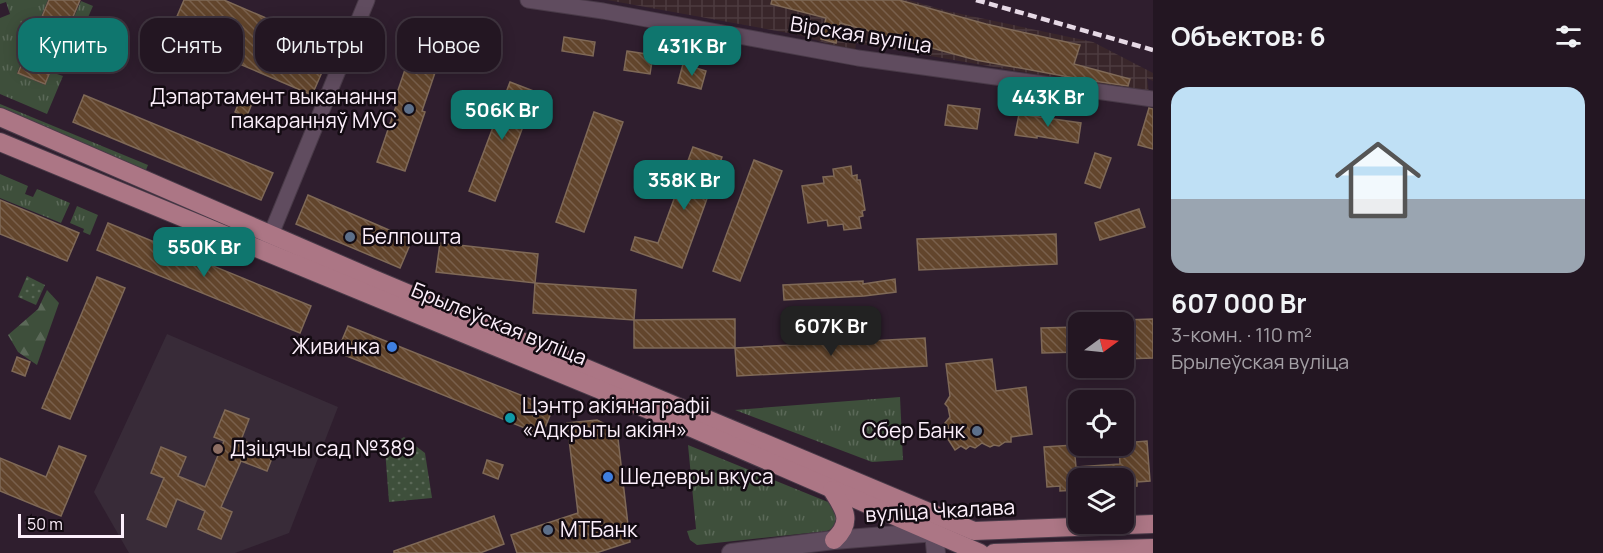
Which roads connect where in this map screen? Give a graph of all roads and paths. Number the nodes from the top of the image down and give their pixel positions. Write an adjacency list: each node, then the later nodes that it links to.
1 (367, 0): 6 (street)
2 (528, 0): 3 (street, Вірская вуліца)
3 (1153, 99)
4 (0, 117): 6 (main road, Брылеўская вуліца)
5 (0, 142): 6 (main road, Брылеўская вуліца)
6 (267, 243): 7 (main road, Брылеўская вуліца); 9 (main road, Брылеўская вуліца)
7 (832, 490): 10 (main road, Брылеўская вуліца); 11 (main road)
8 (1153, 524): 9 (main road, вуліца Чкалава)
9 (974, 531): 10 (main road, вуліца Чкалава)
10 (934, 533): 11 (main road, вуліца Чкалава); 14 (main road); 15 (main road, Брылеўская вуліца)
11 (834, 540): 13 (main road, вуліца Чкалава)
12 (1153, 548): 16 (main road)
13 (731, 553)
14 (936, 553)
15 (980, 553)
16 (994, 553)

